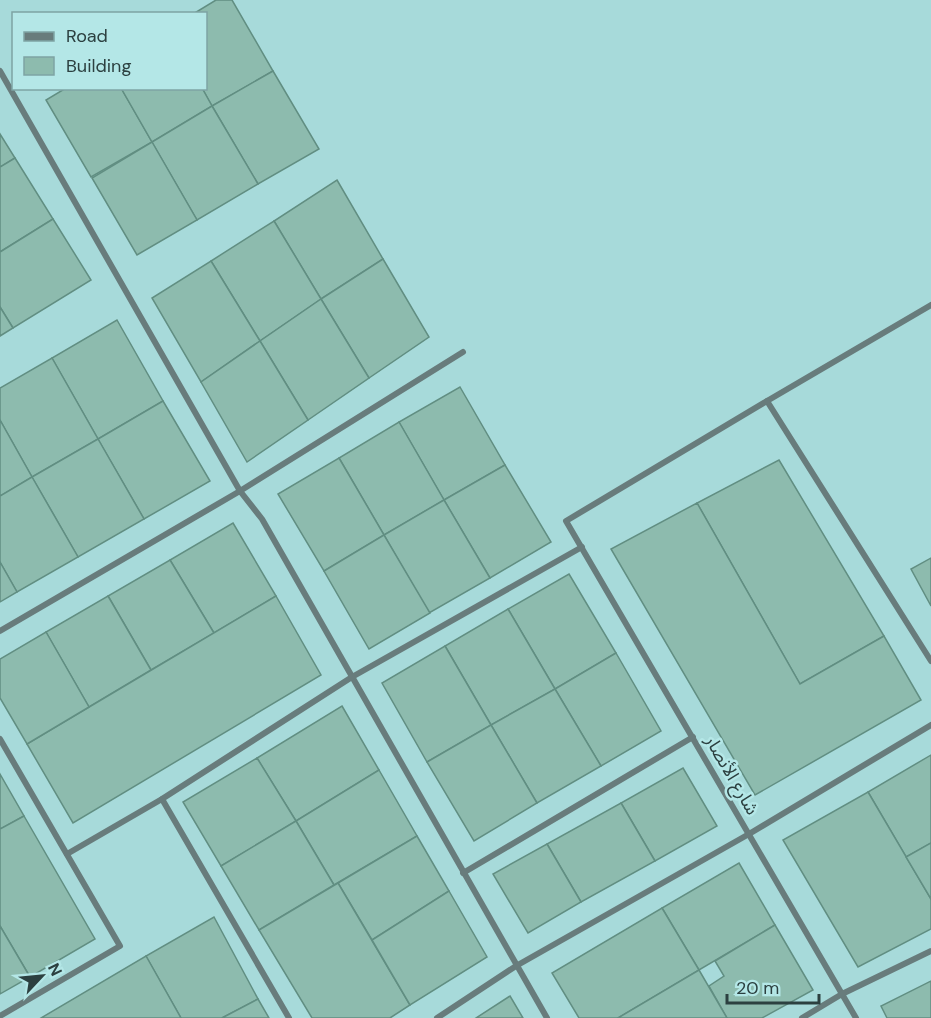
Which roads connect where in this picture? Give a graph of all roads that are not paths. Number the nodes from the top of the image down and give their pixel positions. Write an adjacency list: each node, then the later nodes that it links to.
1 (0, 71): 5 (street)
2 (931, 305): 4 (street)
3 (462, 352): 5 (street)
4 (767, 401): 6 (street, شارع الأنصار); 8 (street)
5 (240, 491): 7 (street); 9 (street)
6 (582, 547): 9 (street); 11 (street, شارع الأنصار)
7 (0, 631)
8 (931, 661)
9 (352, 677): 13 (street); 16 (street)
10 (931, 725): 14 (street)
11 (693, 737): 14 (street, شارع الأنصار); 16 (street)
12 (0, 739): 15 (street)
13 (162, 799): 15 (street); 21 (street)
14 (749, 834): 18 (street); 19 (street, شارع الأنصار)
15 (67, 854): 20 (street)
16 (463, 873): 18 (street)
17 (931, 951): 19 (street)
18 (516, 966): 22 (street); 23 (street)
19 (842, 994): 24 (street); 25 (street, شارع الأنصار)
20 (0, 1016)
21 (289, 1018)
22 (436, 1018)
23 (547, 1018)
24 (802, 1018)
25 (856, 1018)

